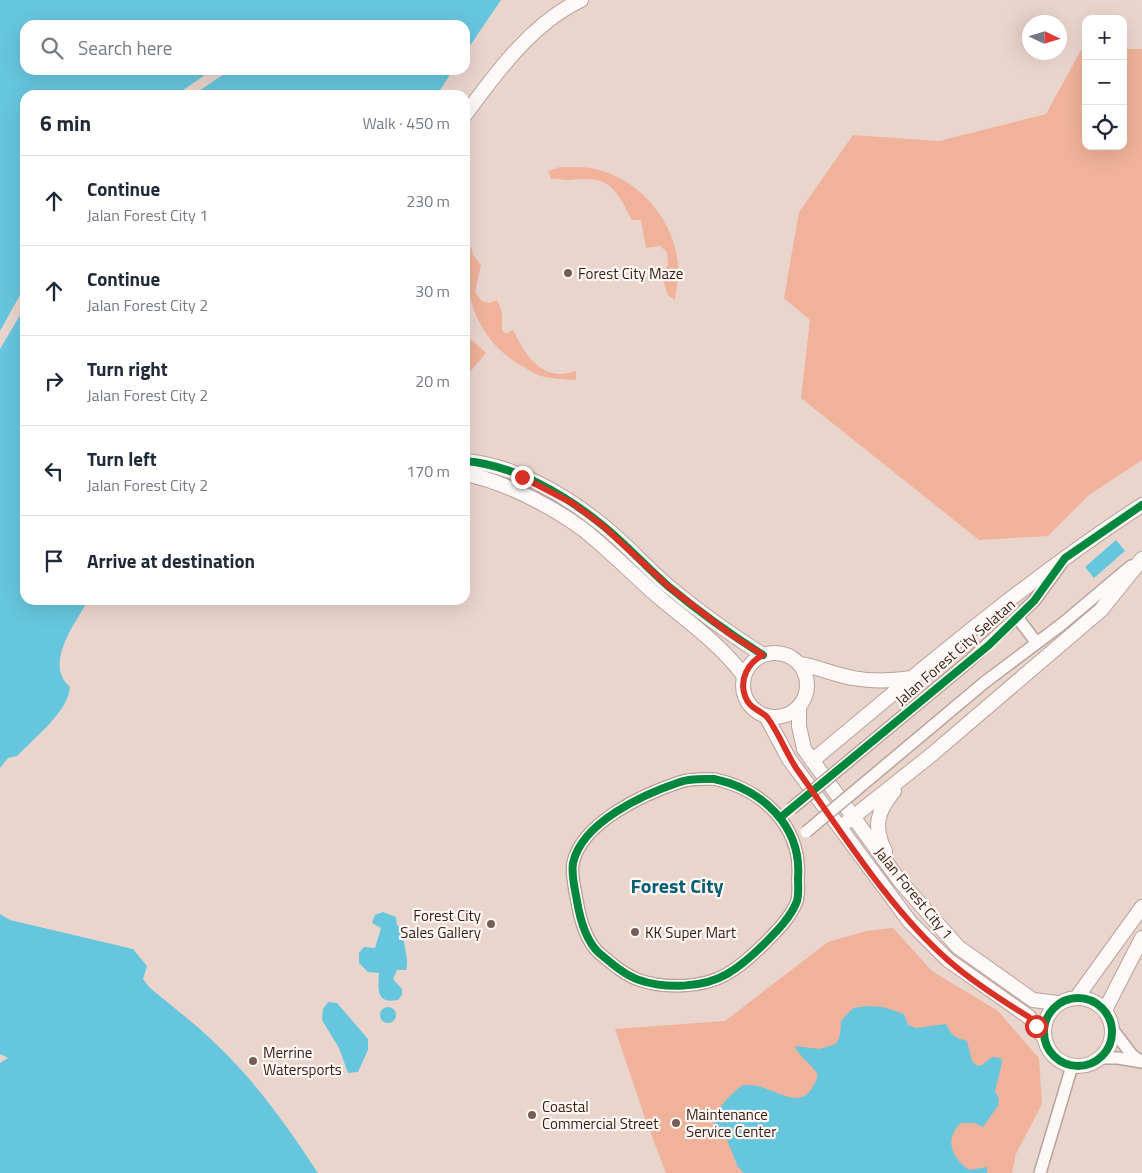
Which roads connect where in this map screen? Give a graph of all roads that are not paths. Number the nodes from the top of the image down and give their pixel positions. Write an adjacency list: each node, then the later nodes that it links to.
1 (581, 0): 2 (street)
2 (470, 109)
3 (470, 461): 10 (street)
4 (470, 475): 12 (street)
5 (1142, 506): 6 (street, Jalan Forest City Selatan)
6 (1065, 558): 8 (street, Jalan Forest City Selatan); 13 (street)
7 (1142, 558): 9 (street); 16 (street)
8 (1016, 617): 9 (street); 18 (street, Jalan Forest City Selatan, bridge)
9 (1036, 642): 21 (street, bridge)
10 (763, 655): 11 (street); 12 (street)
11 (800, 664): 13 (street); 14 (street)
12 (744, 676): 15 (street)
13 (912, 678): 17 (street)
14 (799, 707): 15 (street); 17 (street, Jalan Forest City 1)
15 (766, 716): 20 (street, Jalan Forest City 1)
16 (930, 756): 19 (street); 22 (street)
17 (812, 761): 19 (street, Jalan Forest City 1)
18 (781, 817): 21 (street); 21 (street)
19 (854, 817): 20 (street); 22 (street, Jalan Forest City 1)
20 (840, 828): 29 (street, Jalan Forest City 1)
21 (794, 842)
22 (899, 880): 26 (street, Jalan Forest City 1)
23 (1142, 907): 25 (street)
24 (1142, 938): 27 (street)
25 (1077, 997): 26 (street); 27 (street)
26 (1058, 1003): 29 (street)
27 (1105, 1010): 28 (street)
28 (1113, 1030): 30 (street); 31 (street)
29 (1045, 1040): 32 (street)
30 (1101, 1058): 31 (street); 32 (street)
31 (1141, 1061)
32 (1072, 1066): 33 (street)
33 (1040, 1173)

